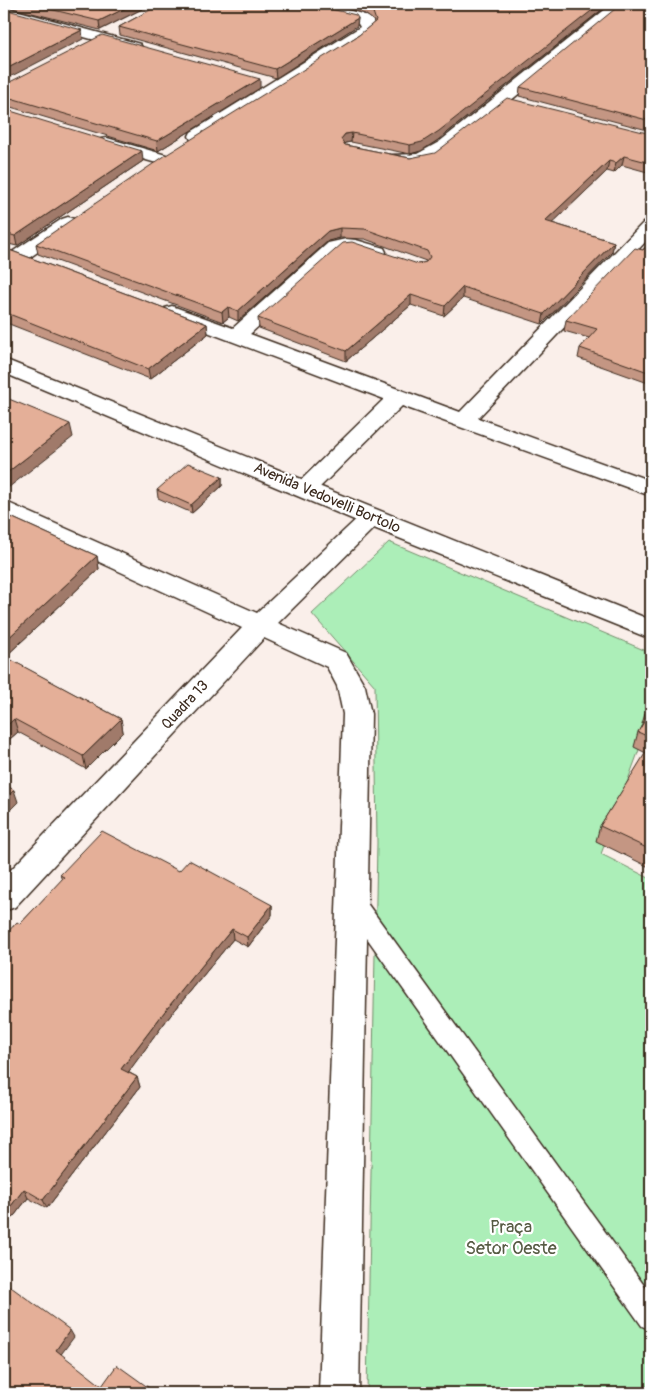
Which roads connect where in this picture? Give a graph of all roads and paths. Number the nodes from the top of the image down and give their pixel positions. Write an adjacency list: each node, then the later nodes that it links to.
1 (301, 4): 9 (street)
2 (620, 4): 10 (street)
3 (4, 11): 5 (street)
4 (118, 29): 5 (street)
5 (101, 38): 6 (street); 7 (street)
6 (84, 47)
7 (148, 50)
8 (259, 80): 9 (street)
9 (277, 85): 14 (street)
10 (502, 99): 11 (street); 13 (street)
11 (521, 104)
12 (96, 139): 14 (street)
13 (383, 157)
14 (160, 159): 15 (street)
15 (145, 170)
16 (82, 213): 18 (street)
17 (651, 226): 25 (street)
18 (12, 253): 20 (street)
19 (391, 257): 22 (street)
20 (46, 266)
21 (155, 305): 22 (street)
22 (237, 335): 24 (street)
23 (4, 365): 26 (street, Avenida Vedovelli Bortolo)
24 (398, 398): 25 (street); 26 (street)
25 (463, 421): 27 (street)
26 (305, 489): 29 (street, Avenida Vedovelli Bortolo)
27 (651, 489)
28 (6, 514): 30 (street)
29 (372, 518): 30 (street, Quadra 13); 31 (street, Avenida Vedovelli Bortolo)
30 (261, 624): 32 (street, Quadra 13); 33 (street)
31 (651, 630)
32 (4, 898)
33 (352, 900): 34 (lane); 35 (street)
34 (651, 1317)
35 (339, 1393)

